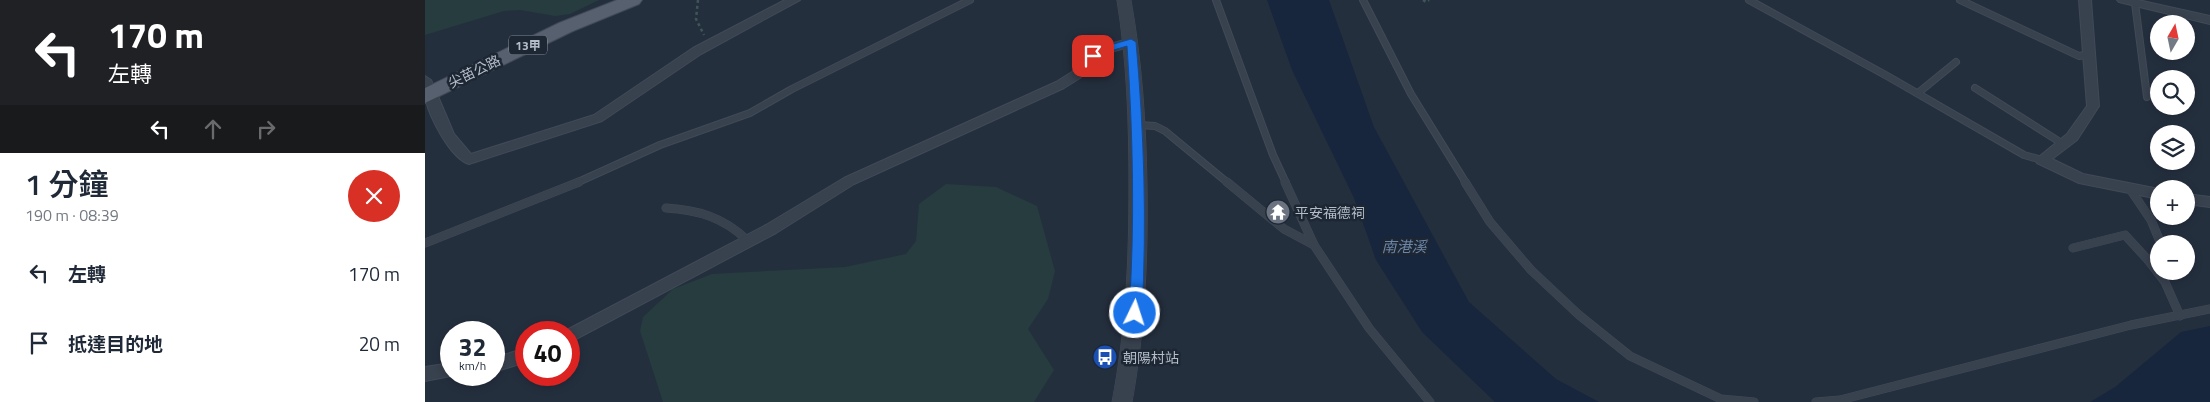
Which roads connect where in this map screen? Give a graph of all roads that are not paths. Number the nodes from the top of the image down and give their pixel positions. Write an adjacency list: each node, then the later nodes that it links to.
1 (613, 0): 16 (main road, 尖苗公路 / 13甲)
2 (633, 0): 16 (main road, 尖苗公路 / 13甲)
3 (793, 0): 16 (street)
4 (970, 0): 30 (lane)
5 (1124, 0): 13 (street)
6 (1216, 0): 31 (lane)
7 (1363, 0): 41 (lane)
8 (1749, 0): 18 (lane)
9 (1960, 0): 14 (lane)
10 (2085, 0): 14 (street)
11 (2129, 1): 12 (street); 19 (lane)
12 (2210, 20)
13 (1131, 42): 20 (street); 29 (street)
14 (2090, 54): 21 (street)
15 (1956, 62): 18 (lane)
16 (426, 88)
17 (1975, 88): 21 (lane)
18 (1918, 93): 22 (lane)
19 (2147, 97)
20 (1138, 125): 31 (lane); 39 (street)
21 (2063, 144): 22 (street)
22 (2042, 160): 23 (street)
23 (2130, 189): 24 (street); 28 (lane)
24 (2150, 192)
25 (2195, 200): 26 (street)
26 (2210, 202)
27 (666, 208): 29 (lane)
28 (2157, 235)
29 (747, 240): 36 (street)
30 (425, 243)
31 (1314, 245): 40 (lane)
32 (2073, 248): 33 (lane)
33 (2148, 260): 35 (lane)
34 (2210, 309): 35 (lane)
35 (2180, 316): 42 (lane)
36 (580, 329)
37 (440, 372): 38 (street)
38 (425, 374)
39 (1122, 402)
40 (1430, 402)
41 (1755, 402)
42 (1816, 402)

